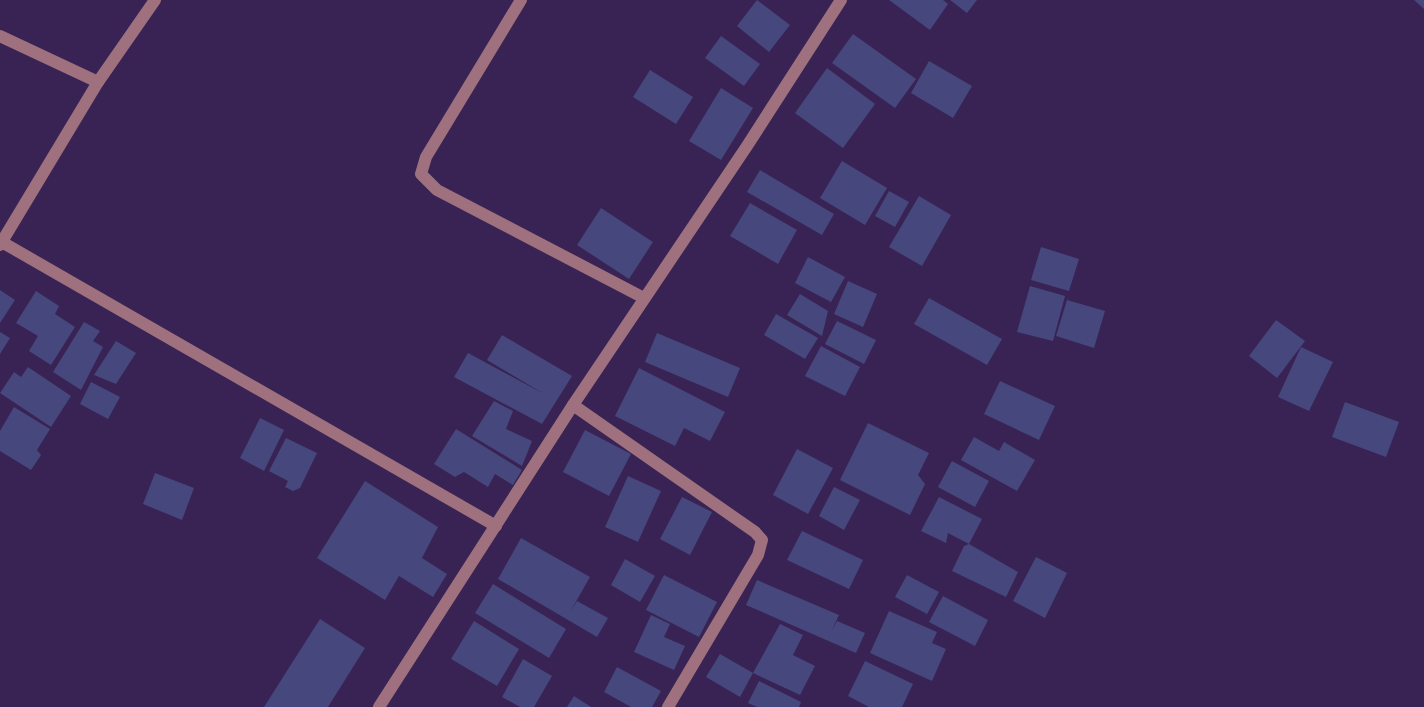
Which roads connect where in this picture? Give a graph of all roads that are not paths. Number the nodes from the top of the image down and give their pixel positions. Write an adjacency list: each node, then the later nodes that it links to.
1 (155, 0): 5 (street)
2 (521, 0): 7 (street)
3 (841, 0): 7 (street)
4 (0, 36): 5 (street)
5 (98, 82): 6 (street)
6 (1, 243): 9 (street)
7 (644, 298): 8 (street)
8 (572, 405): 9 (street); 11 (street)
9 (496, 526): 10 (street)
10 (379, 707)
11 (668, 707)

